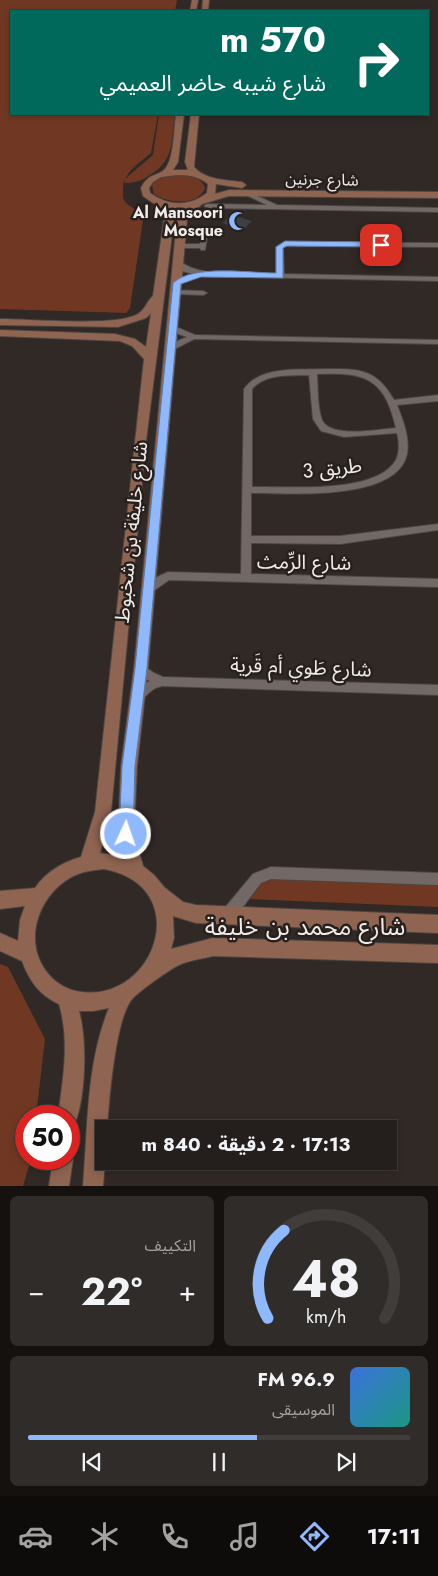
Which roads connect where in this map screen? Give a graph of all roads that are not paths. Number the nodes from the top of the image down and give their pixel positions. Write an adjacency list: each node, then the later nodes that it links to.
1 (180, 115): 3 (main road)
2 (195, 115): 4 (main road)
3 (167, 173): 4 (main road); 11 (main road)
4 (196, 174): 5 (main road, شارع جرنين)
5 (209, 180): 6 (main road, شارع جرنين); 12 (main road)
6 (438, 189)
7 (246, 193): 8 (main road, شارع جرنين); 10 (street); 12 (main road, شارع جرنين)
8 (290, 194): 9 (main road, شارع جرنين); 15 (street)
9 (438, 195)
10 (263, 200): 13 (street); 14 (street)
11 (160, 203): 12 (main road, شارع جرنين); 25 (main road, شارع خليفة بن شخبوط)
12 (204, 203): 13 (street); 19 (main road, شارع خليفة بن شخبوط)
13 (259, 207): 14 (street)
14 (276, 207): 15 (street)
15 (291, 208): 16 (street)
16 (438, 210)
17 (205, 232): 19 (street)
18 (438, 245): 22 (street)
19 (180, 246): 20 (main road, شارع خليفة بن شخبوط)
20 (178, 264): 21 (street); 24 (main road, شارع خليفة بن شخبوط)
21 (200, 274): 22 (street); 24 (street)
22 (280, 276): 23 (street)
23 (438, 279)
24 (177, 288): 26 (street); 29 (main road, شارع خليفة بن شخبوط)
25 (158, 289): 28 (main road); 35 (main road, شارع خليفة بن شخبوط)
26 (203, 293)
27 (0, 322): 28 (main road)
28 (118, 324): 31 (main road)
29 (173, 329): 32 (street); 34 (main road, شارع خليفة بن شخبوط)
30 (0, 333): 31 (main road)
31 (115, 337): 35 (main road)
32 (194, 337): 33 (street); 34 (street)
33 (438, 342)
34 (171, 349): 43 (main road, شارع خليفة بن شخبوط)
35 (150, 360): 52 (main road, شارع خليفة بن شخبوط)
36 (313, 373): 38 (street, طريق 3); 39 (street); 40 (street, طريق 3)
37 (438, 398): 38 (street)
38 (392, 403): 39 (street, طريق 3)
39 (400, 430): 40 (street, طريق 3)
40 (247, 490): 42 (street)
41 (438, 528): 42 (street)
42 (246, 539): 45 (street)
43 (150, 564): 44 (street); 47 (main road, شارع خليفة بن شخبوط)
44 (168, 576): 45 (street, شارع الرِّمث); 47 (street)
45 (246, 579): 46 (street, شارع الرِّمث)
46 (438, 583)
47 (148, 589): 48 (main road, شارع خليفة بن شخبوط)
48 (141, 668): 49 (street, شارع طَوي أم قَرية); 51 (main road, شارع خليفة بن شخبوط)
49 (162, 681): 50 (street, شارع طَوي أم قَرية); 51 (street)
50 (438, 690)
51 (137, 698): 53 (main road, شارع خليفة بن شخبوط)
52 (87, 863): 53 (main road); 56 (main road)
53 (136, 871): 55 (main road)
54 (438, 879): 58 (street)
55 (158, 894): 58 (main road, شارع محمد بن خليفة); 63 (main road)
56 (38, 896): 57 (main road); 61 (main road)
57 (0, 900)
58 (228, 915): 59 (main road, شارع محمد بن خليفة)
59 (438, 924)
60 (0, 942): 61 (main road)
61 (27, 954): 65 (main road)
62 (438, 954): 63 (main road, شارع محمد بن خليفة)
63 (148, 976): 64 (main road)
64 (125, 994): 65 (main road); 69 (main road)
65 (66, 998): 66 (main road)
66 (69, 1105)
67 (62, 1170): 68 (main road)
68 (60, 1186)
69 (93, 1186)

